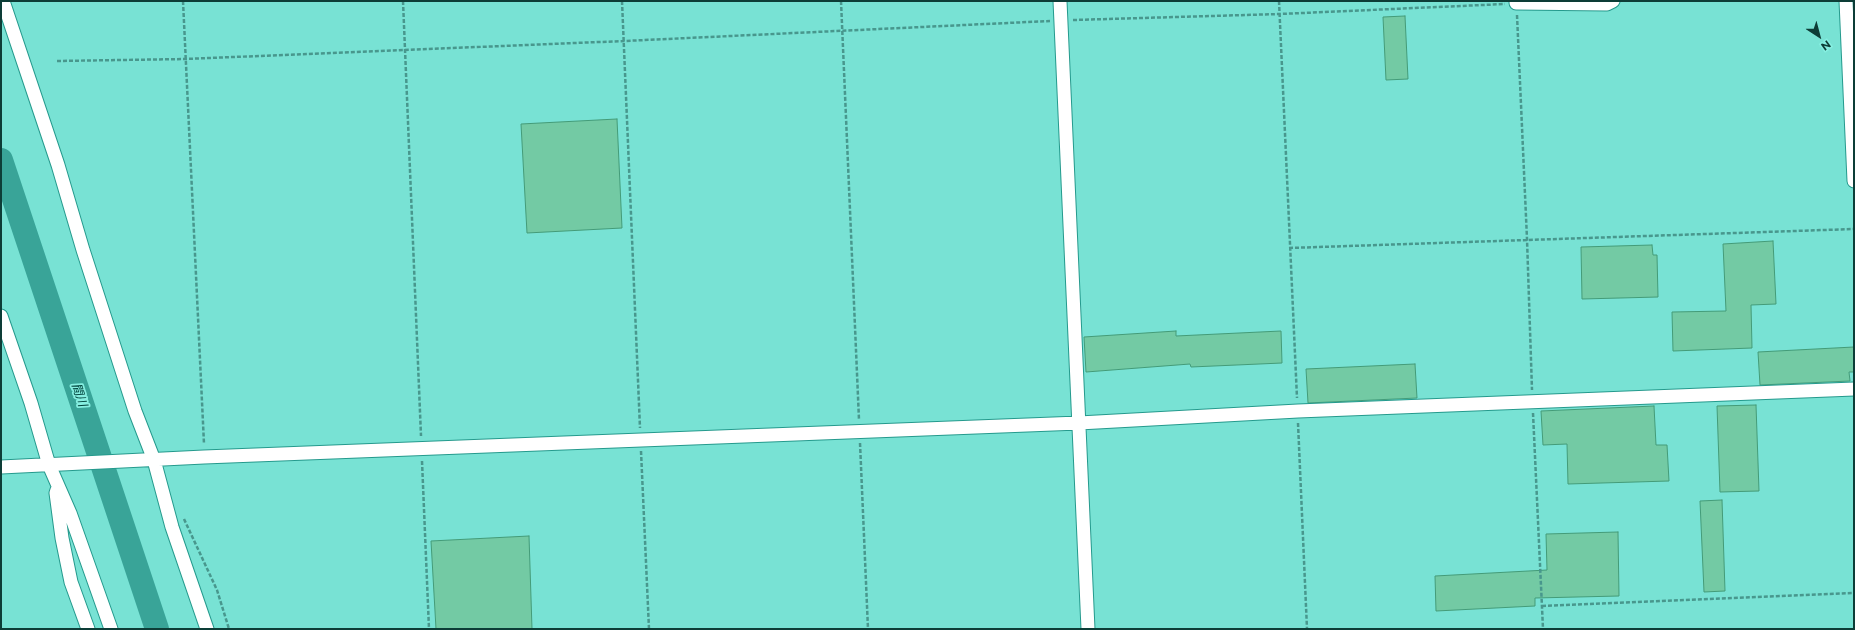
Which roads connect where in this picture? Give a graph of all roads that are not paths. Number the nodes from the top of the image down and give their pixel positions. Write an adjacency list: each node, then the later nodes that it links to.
1 (3, 1): 10 (street)
2 (1060, 1): 9 (street)
3 (1613, 1): 5 (street)
4 (1846, 1): 6 (street)
5 (1516, 3)
6 (1854, 181)
7 (1, 316): 11 (street)
8 (1854, 389): 9 (street)
9 (1079, 423): 10 (street); 17 (street)
10 (151, 460): 11 (street); 16 (street)
11 (52, 464): 12 (street); 13 (street)
12 (1, 467)
13 (59, 487): 14 (street); 15 (street)
14 (88, 629)
15 (111, 629)
16 (207, 629)
17 (1088, 629)

